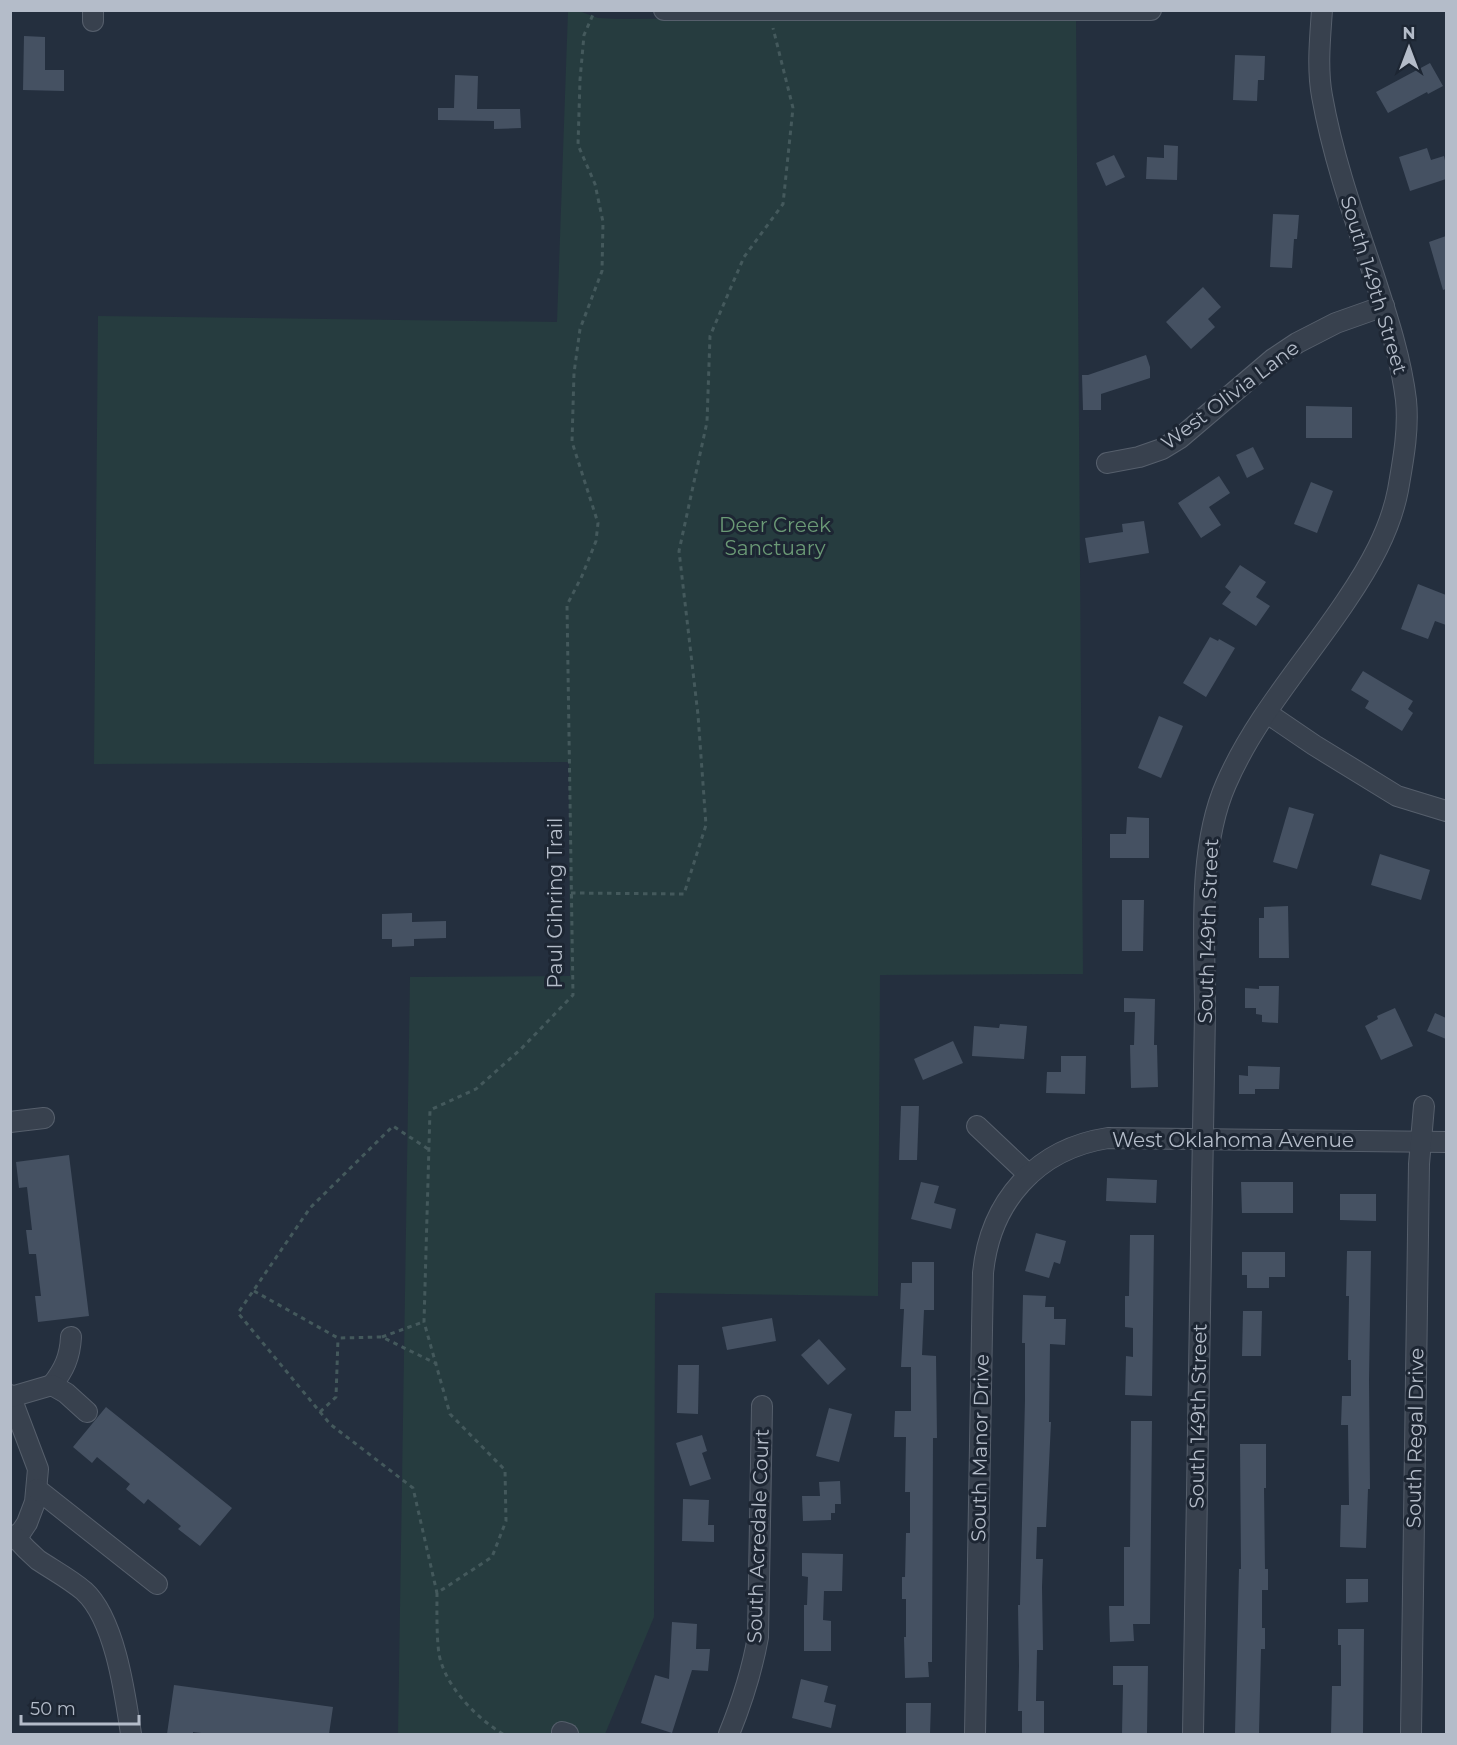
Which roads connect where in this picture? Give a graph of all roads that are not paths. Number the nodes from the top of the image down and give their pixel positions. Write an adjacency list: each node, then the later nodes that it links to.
1 (664, 10): 4 (street)
2 (1151, 10): 4 (street)
3 (1322, 10): 5 (street, South 149th Street)
4 (769, 11)
5 (1384, 306): 6 (street, West Olivia Lane); 7 (street, South 149th Street)
6 (1107, 463)
7 (1267, 713): 8 (street); 13 (street, South 149th Street)
8 (1446, 812)
9 (1424, 1106): 14 (street, South Regal Drive)
10 (44, 1118): 11 (street)
11 (10, 1122)
12 (977, 1126): 16 (street)
13 (1202, 1138): 14 (street, West Oklahoma Avenue); 16 (street, West Oklahoma Avenue); 28 (street, South 149th Street)
14 (1421, 1141): 15 (street, West Oklahoma Avenue); 29 (street, South Regal Drive)
15 (1446, 1142)
16 (1029, 1175): 27 (street, South Manor Drive)
17 (71, 1337): 18 (street)
18 (52, 1385): 19 (street); 21 (street)
19 (11, 1396): 22 (street)
20 (762, 1406): 26 (street, South Acredale Court)
21 (87, 1412)
22 (37, 1489): 23 (street); 24 (street)
23 (13, 1538): 25 (street)
24 (157, 1584)
25 (131, 1734)
26 (729, 1734)
27 (975, 1734)
28 (1193, 1734)
29 (1411, 1734)

